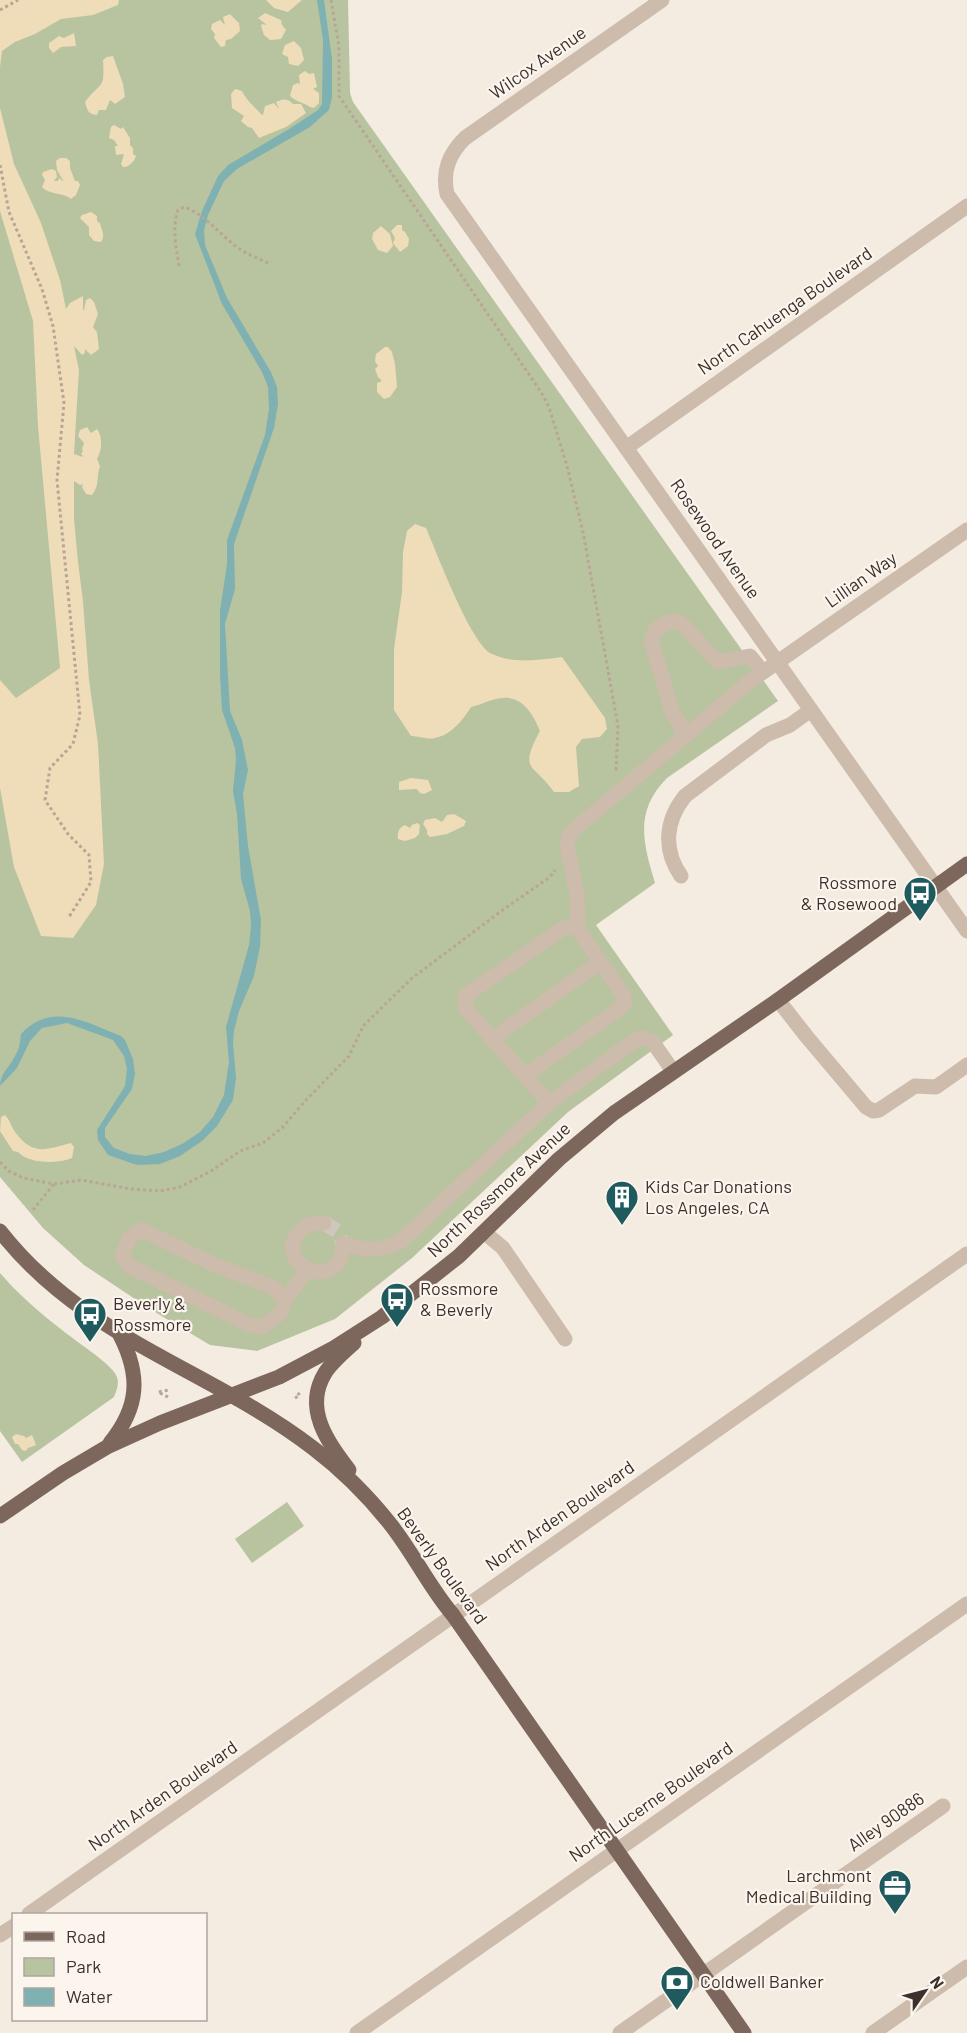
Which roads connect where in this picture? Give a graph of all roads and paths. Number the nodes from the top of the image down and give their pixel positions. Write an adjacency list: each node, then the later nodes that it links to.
1 (18, 0): 4 (path)
2 (332, 0): 16 (path)
3 (662, 0): 6 (street, Wilcox Avenue)
4 (0, 10)
5 (0, 165): 21 (path)
6 (447, 166): 10 (street, Rosewood Avenue)
7 (967, 206): 10 (street, North Cahuenga Boulevard)
8 (270, 264): 9 (path)
9 (179, 266)
10 (627, 448): 12 (street, Rosewood Avenue)
11 (967, 530): 12 (street, Lillian Way)
12 (778, 662): 13 (street, Lillian Way); 14 (street, Rosewood Avenue)
13 (763, 672): 15 (street, Lillian Way); 15 (street)
14 (811, 710): 19 (street); 20 (street, Rosewood Avenue)
15 (685, 734): 22 (street, Lillian Way)
16 (616, 774)
17 (967, 864): 20 (main road, North Rossmore Avenue)
18 (557, 866): 32 (path)
19 (681, 876)
20 (935, 885): 23 (street, Rosewood Avenue); 25 (main road, North Rossmore Avenue)
21 (69, 917)
22 (578, 929): 24 (street); 26 (street)
23 (967, 931)
24 (600, 962): 26 (street); 29 (street)
25 (778, 1000): 27 (street); 28 (main road, North Rossmore Avenue)
26 (492, 1039): 29 (street)
27 (967, 1065)
28 (673, 1071): 30 (street); 36 (main road, North Rossmore Avenue)
29 (526, 1075): 30 (street)
30 (549, 1103): 38 (street)
31 (0, 1162): 32 (path)
32 (54, 1184): 33 (path)
33 (33, 1210)
34 (324, 1223): 38 (street)
35 (0, 1231): 41 (main road, Beverly Boulevard)
36 (484, 1232): 40 (main road, North Rossmore Avenue); 42 (street)
37 (967, 1254): 52 (street, North Arden Boulevard)
38 (308, 1270): 39 (street)
39 (286, 1298): 39 (street)
40 (382, 1317): 45 (main road, North Rossmore Avenue); 50 (main road)
41 (120, 1335): 45 (main road, Beverly Boulevard); 48 (main road)
42 (565, 1339)
43 (169, 1390): 46 (path)
44 (296, 1392): 47 (path)
45 (229, 1395): 48 (main road, North Rossmore Avenue); 50 (main road, Beverly Boulevard)
46 (168, 1397)
47 (294, 1398)
48 (107, 1447): 49 (main road, North Rossmore Avenue)
49 (0, 1516)
50 (391, 1525): 52 (main road, Beverly Boulevard)
51 (967, 1604): 54 (street, North Lucerne Boulevard)
52 (453, 1615): 54 (main road, Beverly Boulevard); 55 (street, North Arden Boulevard)
53 (943, 1806): 57 (street, Alley 90886)
54 (618, 1849): 57 (main road, Beverly Boulevard); 58 (street, North Lucerne Boulevard)
55 (31, 1913)
56 (967, 1967): 61 (street)
57 (703, 1974): 59 (street, Alley 90886); 60 (main road, Beverly Boulevard)
58 (357, 2033)
59 (620, 2033)
60 (744, 2033)
61 (873, 2033)

